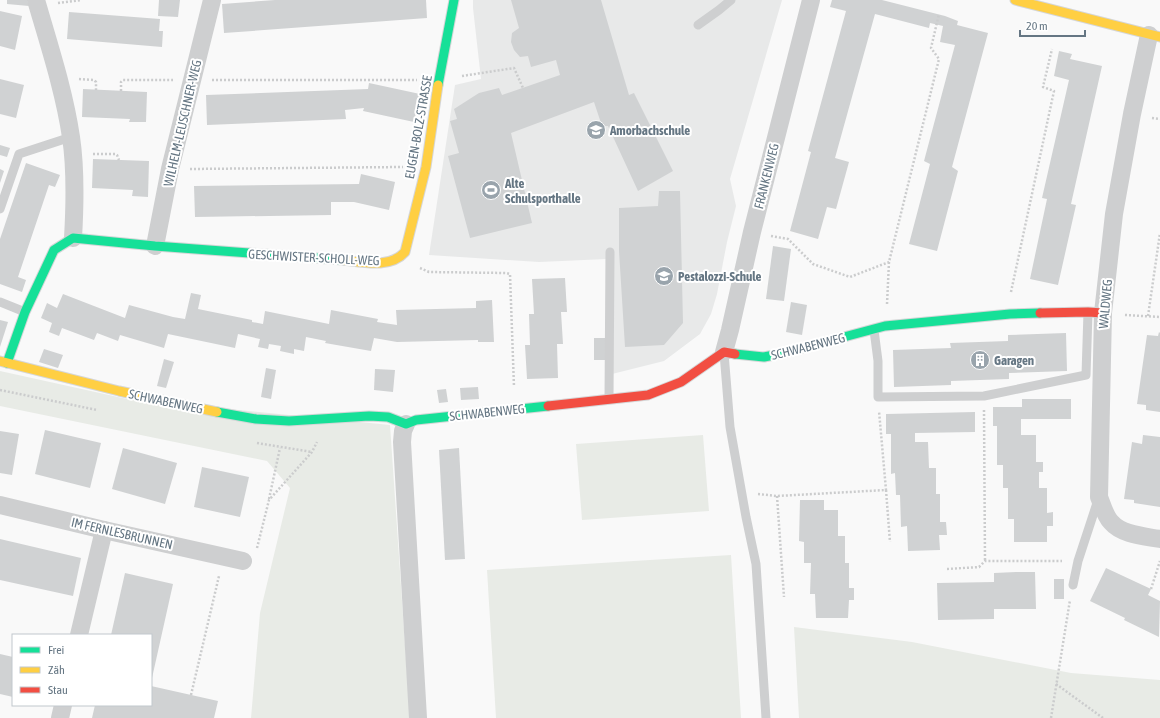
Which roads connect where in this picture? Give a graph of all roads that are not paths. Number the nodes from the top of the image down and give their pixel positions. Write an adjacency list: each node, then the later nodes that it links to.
1 (36, 0): 9 (street)
2 (212, 0): 12 (street, WILHELM-LEUSCHNER-WEG)
3 (454, 0): 14 (street, EUGEN-BOLZ-STRASSE)
4 (731, 0): 7 (lane)
5 (811, 0): 19 (street, FRANKENWEG)
6 (1015, 0): 8 (street)
7 (698, 25)
8 (1155, 36): 17 (street, WALDWEG)
9 (72, 145): 10 (lane); 11 (street)
10 (0, 209)
11 (73, 238): 12 (street, GESCHWISTER-SCHOLL-WEG); 16 (street)
12 (155, 246): 14 (street, GESCHWISTER-SCHOLL-WEG)
13 (610, 252): 21 (lane)
14 (402, 256)
15 (0, 302): 16 (lane)
16 (25, 312): 20 (street)
17 (1095, 313): 18 (street, SCHWABENWEG); 18 (lane); 23 (street, WALDWEG)
18 (874, 330): 19 (street, SCHWABENWEG)
19 (724, 352): 21 (street, SCHWABENWEG); 33 (lane)
20 (4, 362): 22 (street, SCHWABENWEG)
21 (609, 399): 22 (street, SCHWABENWEG)
22 (406, 424): 32 (street)
23 (1099, 496): 26 (street, WALDWEG); 28 (lane)
24 (0, 505): 25 (street, IM FERNLESBRUNNEN)
25 (104, 530): 27 (street, IM FERNLESBRUNNEN); 29 (street)
26 (1160, 539)
27 (243, 560)
28 (1073, 585)
29 (79, 634)
30 (63, 706): 31 (street)
31 (60, 718)
32 (418, 718)
33 (766, 718)

